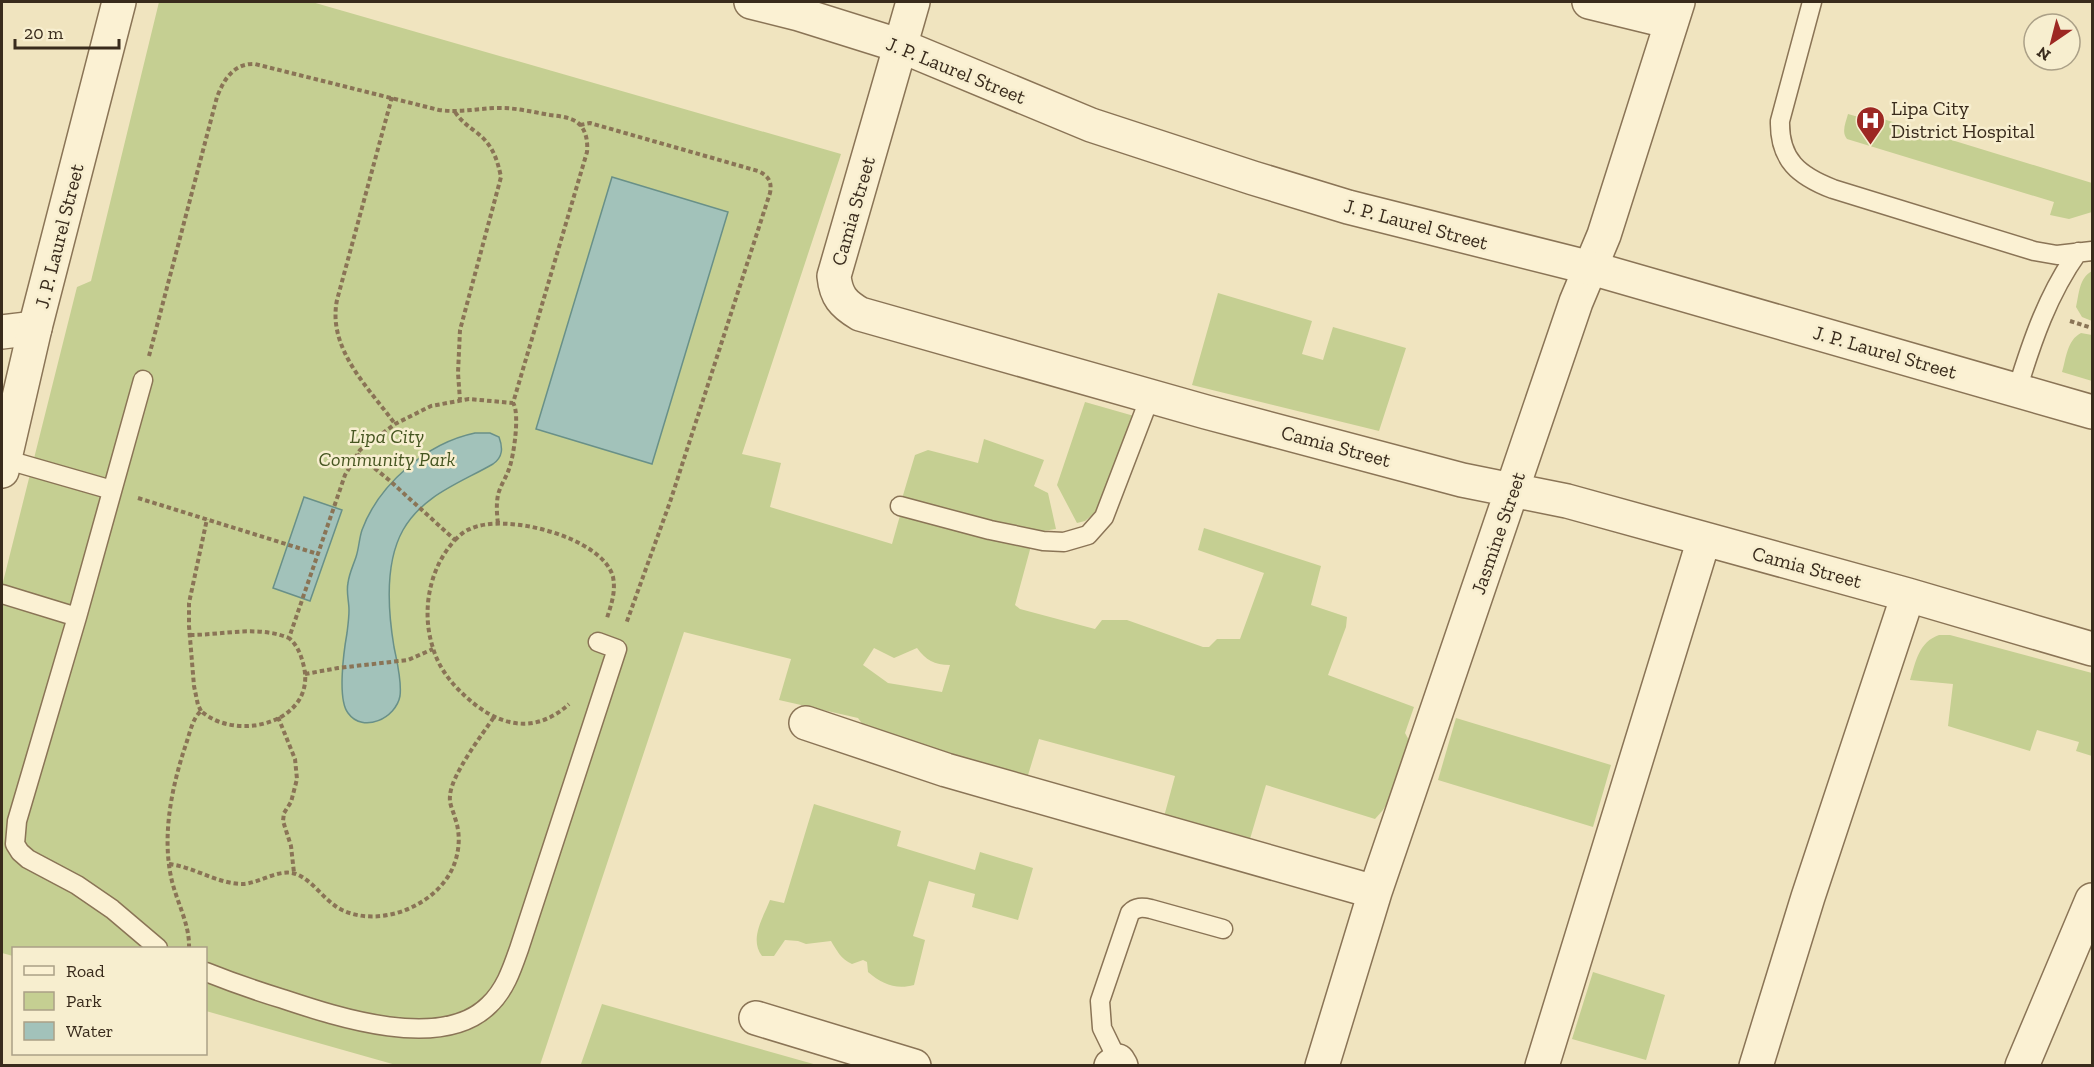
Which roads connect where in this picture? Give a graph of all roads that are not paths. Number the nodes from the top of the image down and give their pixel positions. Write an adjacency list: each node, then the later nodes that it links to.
1 (119, 2): 10 (street, J. P. Laurel Street)
2 (751, 2): 7 (street, J. P. Laurel Street)
3 (913, 2): 7 (street, Camia Street)
4 (1589, 2): 6 (street)
5 (1812, 2): 8 (lane)
6 (1675, 12): 9 (street, Jasmine Street)
7 (901, 46): 9 (street, J. P. Laurel Street); 14 (street, Camia Street)
8 (2085, 251): 13 (lane)
9 (1591, 268): 13 (street, J. P. Laurel Street); 18 (street, Jasmine Street)
10 (35, 328): 11 (street); 16 (street, J. P. Laurel Street)
11 (2, 332)
12 (143, 380): 17 (lane)
13 (2017, 390): 15 (street, J. P. Laurel Street)
14 (1150, 397): 18 (street, Camia Street); 19 (lane)
15 (2092, 412)
16 (3, 465): 17 (lane)
17 (112, 490): 23 (lane)
18 (1513, 490): 20 (street, Camia Street); 27 (street, Jasmine Street)
19 (900, 506)
20 (1704, 539): 22 (street, Camia Street); 36 (street)
21 (2, 594): 23 (lane)
22 (1908, 595): 25 (street, Camia Street); 37 (street)
23 (77, 617): 30 (lane)
24 (598, 642): 31 (lane)
25 (2092, 649)
26 (806, 723): 27 (street)
27 (1375, 892): 35 (street, Jasmine Street)
28 (2092, 900): 38 (street)
29 (1223, 929): 33 (lane)
30 (157, 947)
31 (207, 972)
32 (756, 1018): 34 (street)
33 (1117, 1064)
34 (914, 1065)
35 (1322, 1065)
36 (1542, 1065)
37 (1756, 1065)
38 (2022, 1065)

